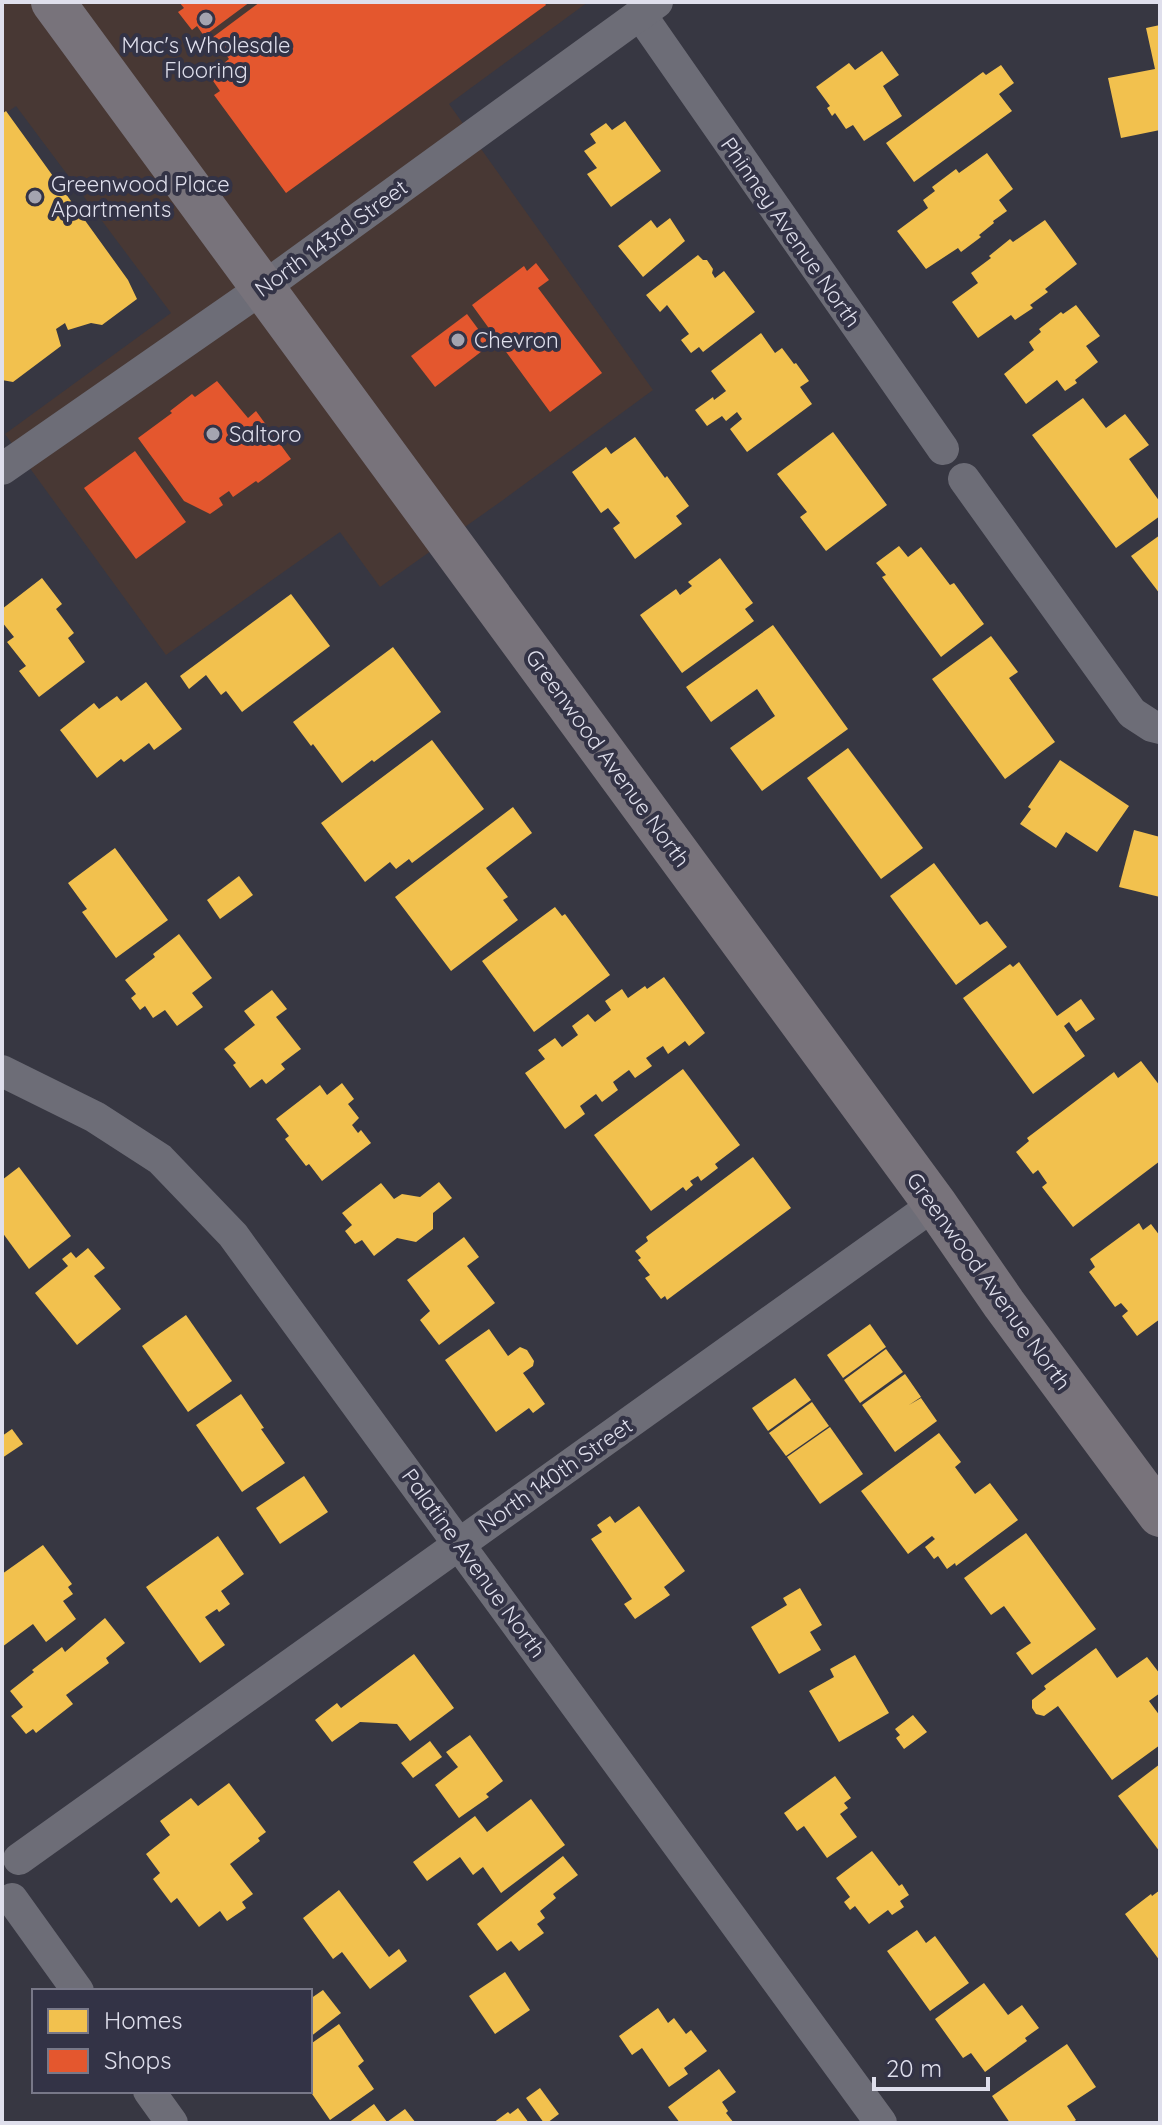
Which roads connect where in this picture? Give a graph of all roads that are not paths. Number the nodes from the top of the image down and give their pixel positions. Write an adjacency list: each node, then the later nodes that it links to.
1 (53, 2): 3 (main road, Greenwood Avenue North)
2 (649, 8): 3 (street, North 143rd Street); 4 (street, Phinney Avenue North)
3 (264, 287): 5 (street, North 143rd Street); 9 (main road, Greenwood Avenue North)
4 (943, 449)
5 (2, 469)
6 (964, 479): 7 (street)
7 (1160, 728)
8 (2, 1071): 11 (street, Palatine Avenue North)
9 (935, 1204): 10 (main road, Greenwood Avenue North); 11 (street, North 140th Street)
10 (1160, 1515)
11 (460, 1543): 12 (street, North 140th Street); 17 (street, Palatine Avenue North)
12 (11, 1854): 13 (street)
13 (7, 1900): 14 (street)
14 (76, 1989)
15 (150, 2093): 16 (street)
16 (172, 2123)
17 (881, 2123)

